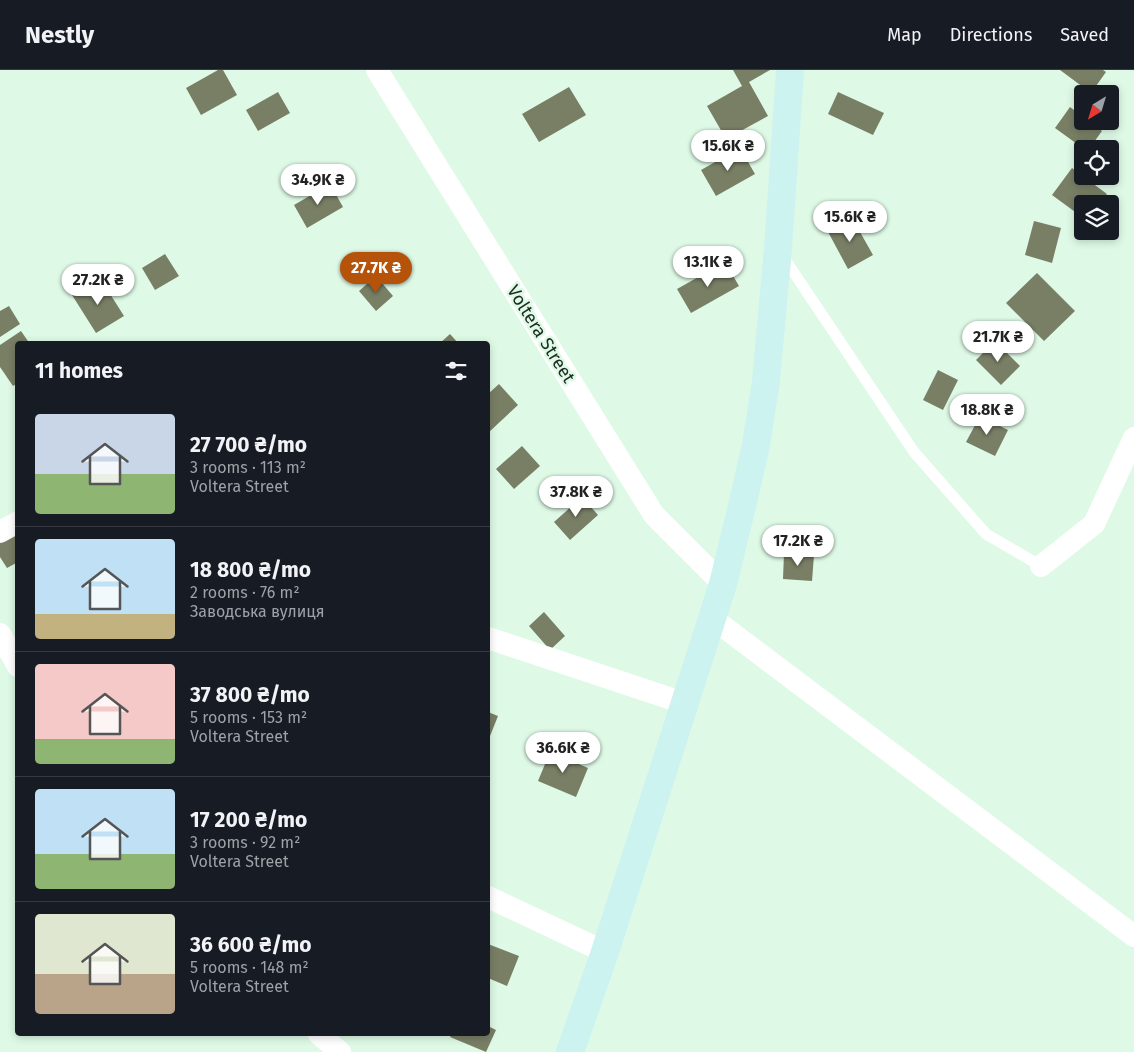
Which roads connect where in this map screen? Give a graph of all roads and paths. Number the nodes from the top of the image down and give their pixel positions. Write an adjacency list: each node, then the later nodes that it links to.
1 (377, 70): 8 (street, Voltera Street)
2 (790, 70): 3 (main road)
3 (778, 249): 7 (lane); 8 (main road)
4 (1134, 438): 7 (street)
5 (15, 524): 6 (street)
6 (0, 532)
7 (1041, 566)
8 (723, 584): 9 (main road)
9 (712, 618): 13 (main road); 15 (street)
10 (0, 634): 12 (street)
11 (490, 639): 13 (street)
12 (15, 661)
13 (684, 703): 16 (main road)
14 (490, 897): 16 (street)
15 (1134, 936)
16 (605, 952): 19 (main road)
17 (321, 1036): 18 (street)
18 (340, 1052)
19 (570, 1052)

